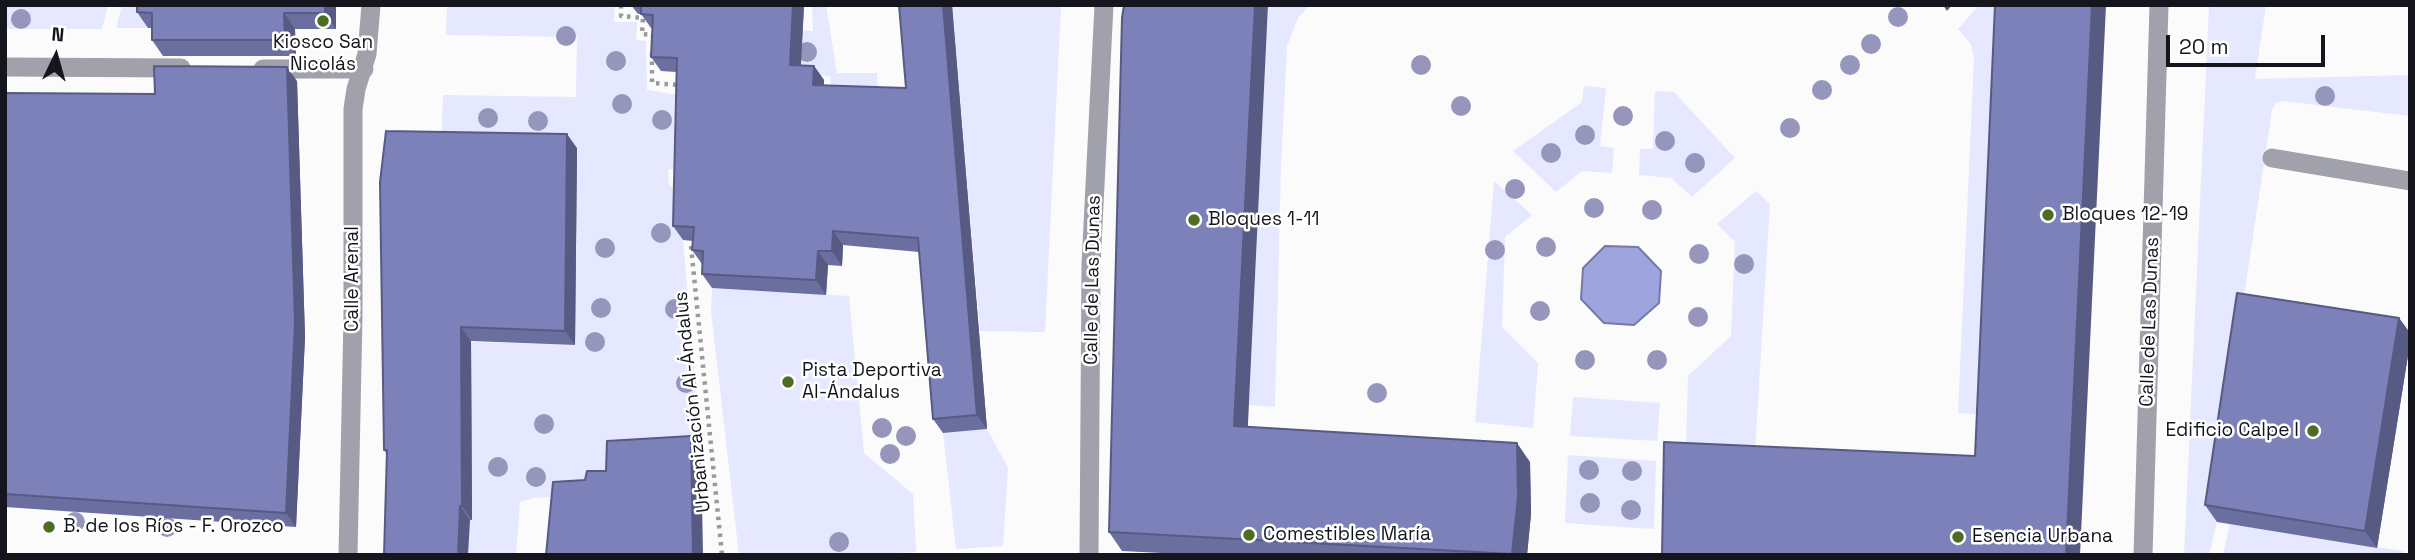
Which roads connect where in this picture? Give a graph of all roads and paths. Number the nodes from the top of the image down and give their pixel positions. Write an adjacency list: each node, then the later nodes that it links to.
1 (371, 5): 8 (street, Calle Arenal)
2 (621, 5): 9 (path)
3 (1104, 5): 15 (street, Calle de Las Dunas)
4 (2159, 5): 16 (street, Calle de Las Dunas)
5 (5, 67): 6 (street)
6 (198, 68)
7 (240, 68): 8 (street)
8 (364, 69): 13 (street, Calle Arenal)
9 (694, 87)
10 (2272, 158): 11 (street)
11 (2410, 181)
12 (691, 246): 14 (path, Urbanización Al-Ándalus)
13 (348, 555)
14 (722, 555)
15 (1089, 555)
16 (2143, 555)

